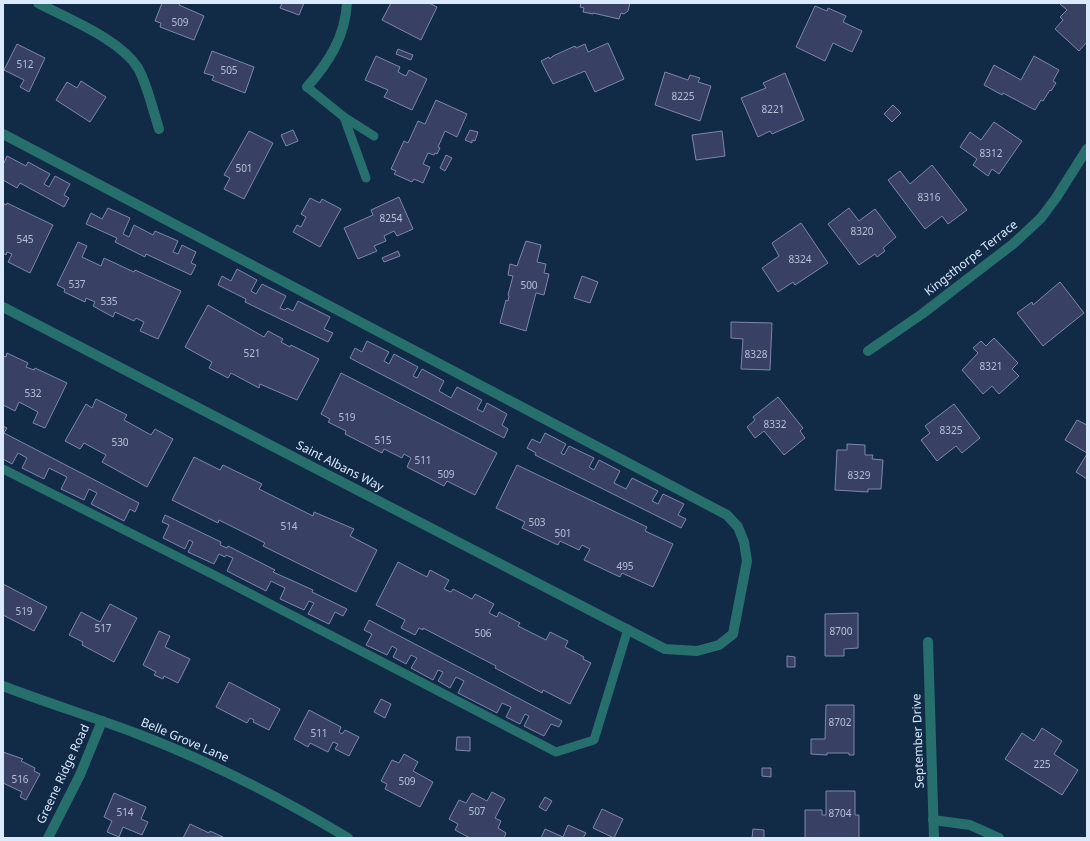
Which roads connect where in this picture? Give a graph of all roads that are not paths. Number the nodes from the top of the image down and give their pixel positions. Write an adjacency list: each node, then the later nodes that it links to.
1 (38, 3): 5 (street)
2 (347, 3): 3 (street)
3 (307, 87): 4 (lane)
4 (344, 117): 7 (lane); 9 (lane)
5 (159, 129)
6 (3, 134): 13 (street, Saint Albans Way)
7 (374, 136)
8 (1087, 149): 11 (street, Kingsthorpe Terrace)
9 (366, 178)
10 (3, 307): 13 (street, Saint Albans Way)
11 (868, 351)
12 (3, 469): 13 (lane)
13 (628, 629)
14 (928, 642): 17 (street, September Drive)
15 (3, 686): 16 (street, Belle Grove Lane)
16 (102, 721): 18 (street, Greene Ridge Road); 19 (street, Belle Grove Lane)
17 (933, 820): 20 (street, September Drive); 21 (street)
18 (48, 838)
19 (348, 838)
20 (934, 838)
21 (999, 838)

